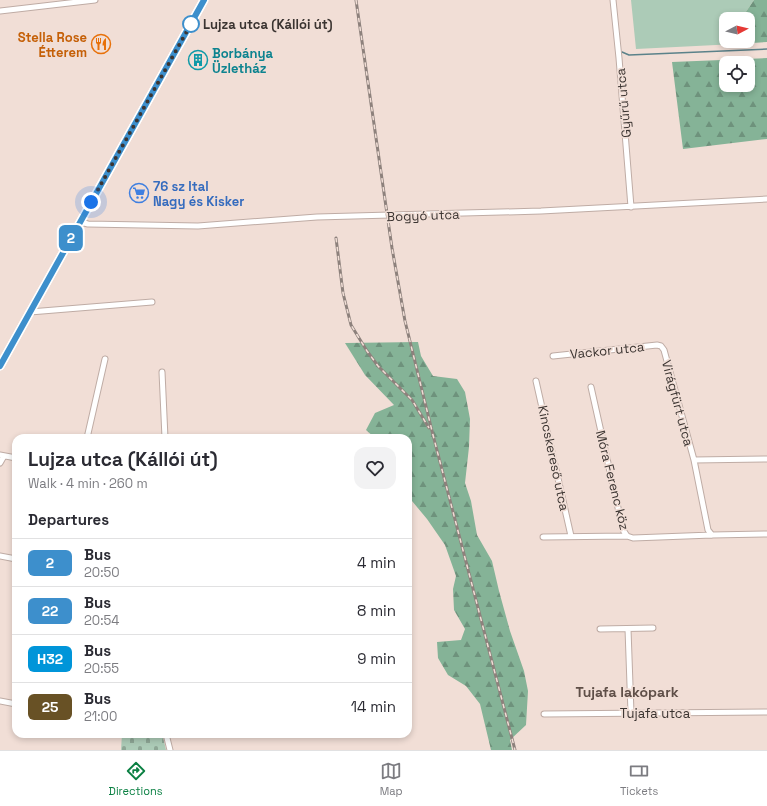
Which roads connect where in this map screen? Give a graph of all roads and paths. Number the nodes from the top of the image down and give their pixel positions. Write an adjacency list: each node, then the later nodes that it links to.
1 (95, 0): 4 (street)
2 (204, 0): 7 (main road)
3 (613, 0): 6 (street, Gyűrű utca)
4 (0, 10)
5 (767, 199): 6 (street, Bogyó utca)
6 (631, 207): 7 (street, Bogyó utca)
7 (80, 222): 9 (main road)
8 (152, 302): 9 (street)
9 (30, 312): 13 (main road)
10 (661, 346): 11 (street, Vackor utca); 22 (street, Virágfürt utca)
11 (553, 356)
12 (104, 359): 17 (street)
13 (0, 366)
14 (162, 372): 18 (street)
15 (536, 381): 26 (street, Kincskereső utca)
16 (591, 387): 27 (street, Móra Ferenc köz)
17 (88, 434)
18 (165, 434)
19 (2, 456): 20 (street); 23 (street)
20 (12, 457)
21 (767, 459): 22 (street, Virágfürt utca)
22 (694, 460): 25 (street, Virágfürt utca)
23 (0, 463)
24 (767, 534): 25 (street, Móra Ferenc köz)
25 (712, 535): 27 (street, Móra Ferenc köz)
26 (571, 536): 27 (street); 28 (street)
27 (627, 536)
28 (543, 537)
29 (0, 556): 30 (street)
30 (12, 558)
31 (653, 628): 33 (street)
32 (600, 629): 33 (street)
33 (628, 629): 37 (street)
34 (0, 702): 35 (street)
35 (12, 704)
36 (767, 712): 37 (street, Tujafa utca)
37 (631, 713): 38 (street, Tujafa utca)
38 (544, 714)
39 (167, 738): 40 (street)
40 (170, 750)

